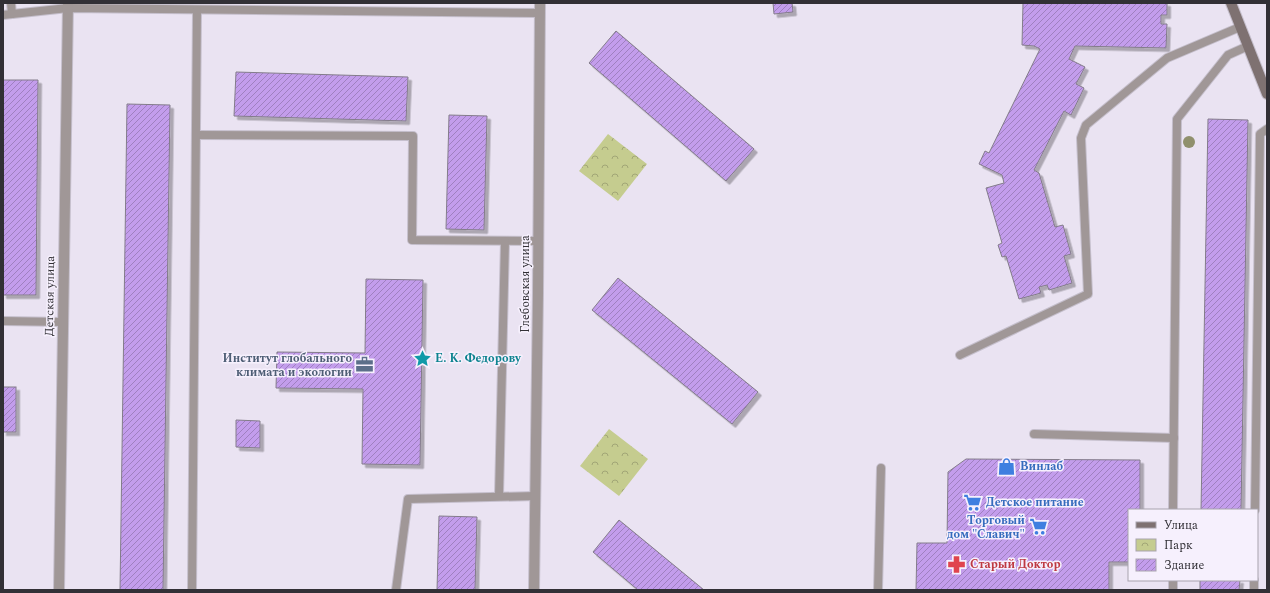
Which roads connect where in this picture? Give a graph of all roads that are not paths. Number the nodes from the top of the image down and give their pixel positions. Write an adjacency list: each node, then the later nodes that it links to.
1 (11, 3): 8 (lane)
2 (1231, 3): 10 (street)
3 (68, 6): 7 (lane); 8 (lane); 18 (street, Детская улица)
4 (281, 7): 5 (lane); 7 (lane)
5 (322, 7): 6 (lane)
6 (540, 8): 16 (street, Глебовская улица)
7 (197, 10): 14 (lane)
8 (12, 14): 9 (lane)
9 (3, 15)
10 (1240, 27): 11 (street); 19 (lane)
11 (1248, 46): 12 (street); 21 (lane)
12 (1267, 94)
13 (1267, 129): 26 (lane)
14 (196, 135): 15 (lane); 28 (lane)
15 (505, 241): 16 (lane); 23 (lane)
16 (538, 241): 24 (street, Глебовская улица)
17 (3, 321): 18 (lane)
18 (63, 322): 27 (street, Детская улица)
19 (960, 355)
20 (1034, 434): 21 (lane)
21 (1174, 438): 25 (lane)
22 (881, 468): 31 (lane)
23 (499, 496): 24 (lane); 29 (lane)
24 (536, 496): 30 (street, Глебовская улица)
25 (1173, 509)
26 (1255, 509)
27 (59, 590)
28 (192, 590)
29 (396, 590)
30 (534, 590)
31 (878, 590)

